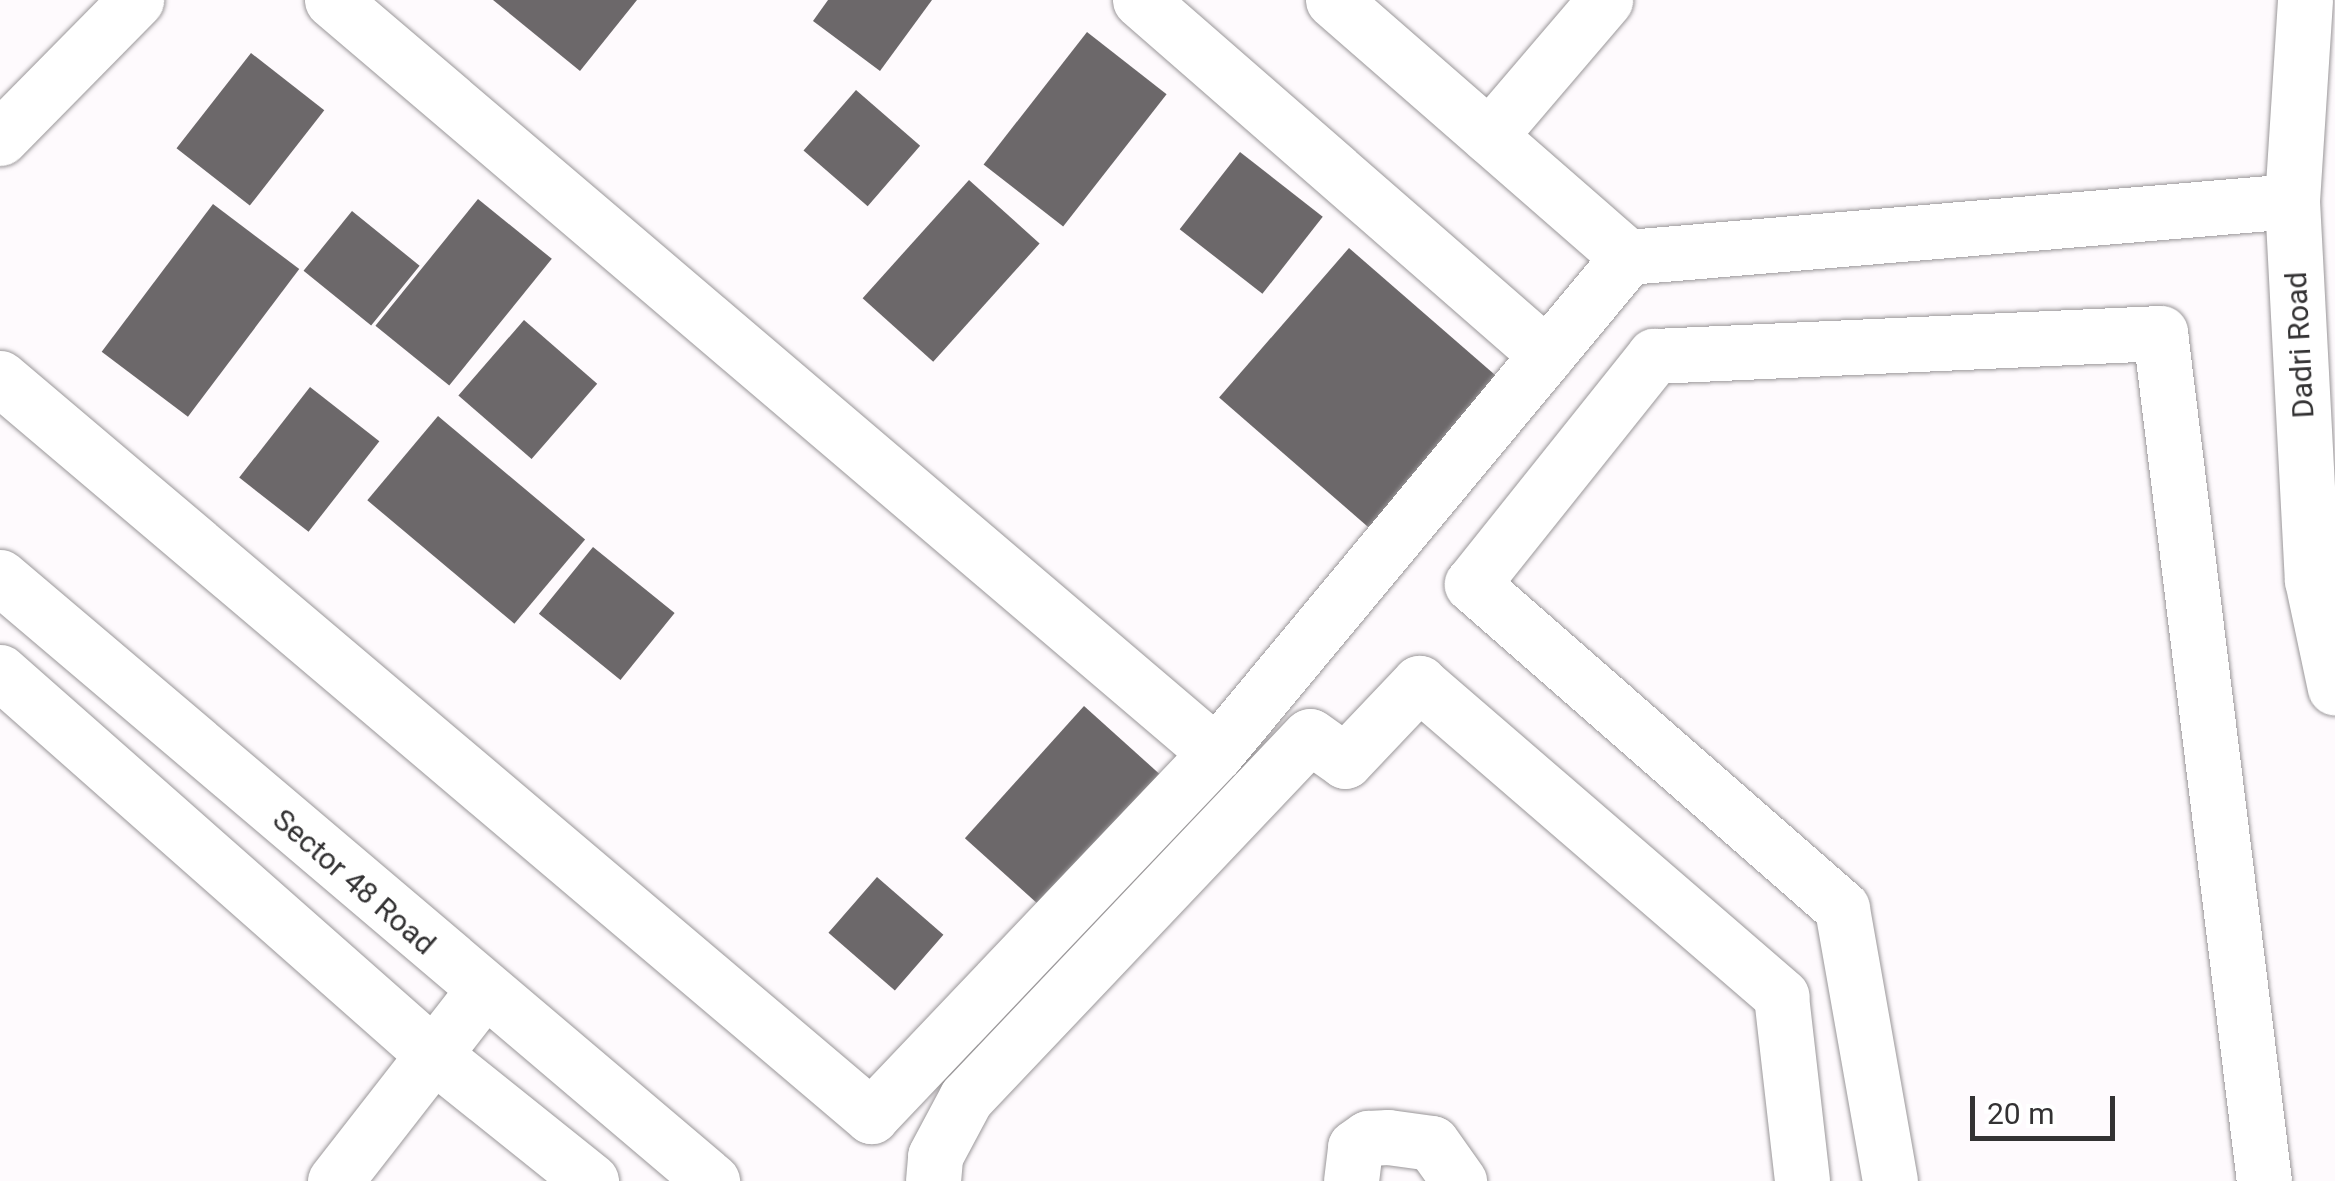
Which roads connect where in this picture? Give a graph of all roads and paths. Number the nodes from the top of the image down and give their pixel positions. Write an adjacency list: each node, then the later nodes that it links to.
1 (136, 0): 8 (street)
2 (332, 0): 17 (street)
3 (1140, 0): 11 (street)
4 (1333, 0): 7 (street)
5 (2305, 0): 9 (street, Dadri Road)
6 (1581, 8): 7 (street)
7 (1489, 136): 10 (street)
8 (0, 138)
9 (2292, 201): 10 (street); 12 (street, Dadri Road)
10 (1628, 257): 11 (street)
11 (1547, 355): 17 (street)
12 (2319, 373): 16 (street, Dadri Road)
13 (0, 378): 17 (street)
14 (0, 577): 18 (street, Sector 48 Road)
15 (0, 672): 19 (street)
16 (2335, 688)
17 (1216, 754)
18 (482, 992): 19 (street); 22 (street, Sector 48 Road)
19 (435, 1056): 20 (street); 21 (street)
20 (336, 1181)
21 (592, 1181)
22 (712, 1181)
23 (933, 1181): 26 (street)
24 (1351, 1181): 25 (street)
25 (1459, 1181)
26 (1802, 1181)
27 (1890, 1181): 28 (street)
28 (2264, 1181)

